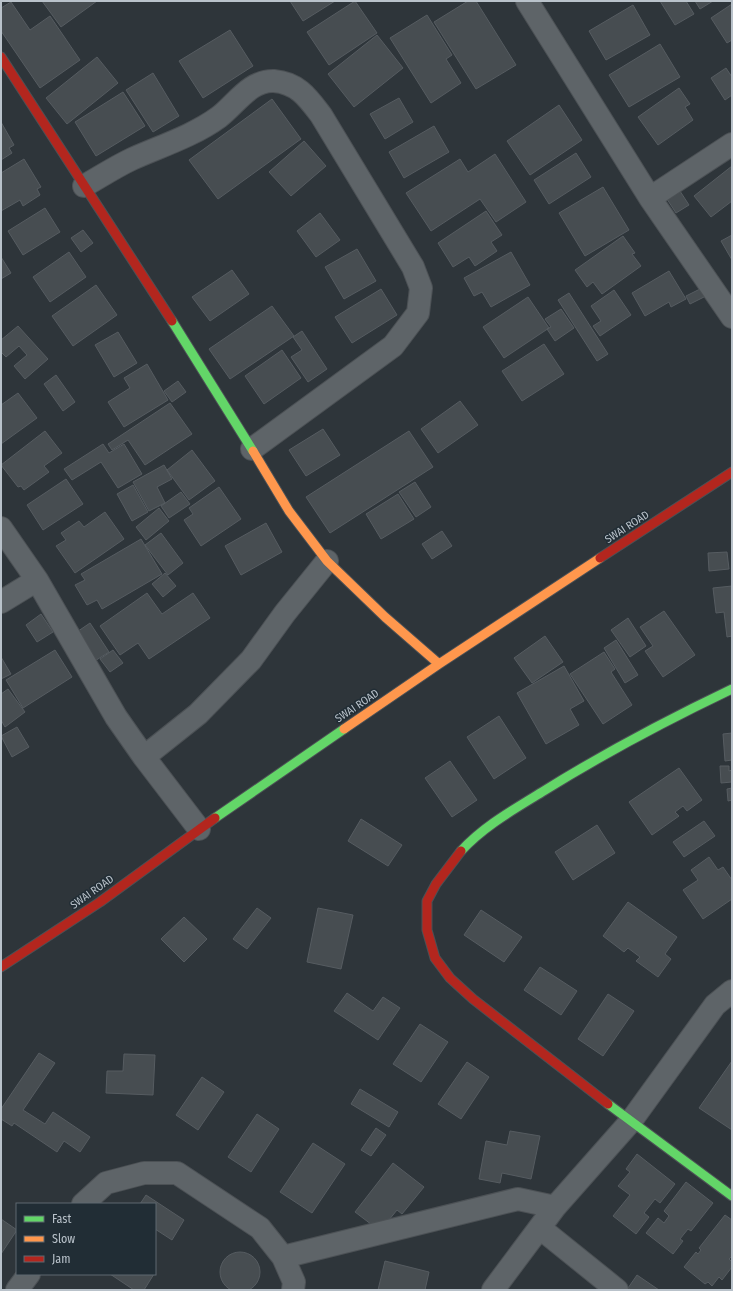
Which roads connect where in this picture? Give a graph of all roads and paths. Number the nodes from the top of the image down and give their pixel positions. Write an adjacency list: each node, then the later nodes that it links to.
1 (527, 1): 5 (street)
2 (1, 57): 4 (street)
3 (732, 144): 5 (street)
4 (84, 186): 7 (street); 7 (street)
5 (650, 198): 6 (street)
6 (732, 317)
7 (252, 449): 10 (street)
8 (732, 472): 13 (street, SWAI ROAD)
9 (1, 528): 11 (street)
10 (327, 561): 13 (street); 15 (street)
11 (37, 580): 12 (street); 15 (street)
12 (1, 602)
13 (439, 664): 16 (street, SWAI ROAD)
14 (732, 689): 19 (street)
15 (144, 757): 16 (street)
16 (199, 829): 17 (street, SWAI ROAD)
17 (1, 968)
18 (732, 992): 19 (street)
19 (631, 1121): 20 (street); 22 (street)
20 (732, 1196)
21 (84, 1203): 24 (street)
22 (555, 1207): 23 (street); 24 (street)
23 (540, 1228): 28 (street); 29 (street)
24 (283, 1257): 27 (street)
25 (28, 1275): 26 (street)
26 (17, 1290)
27 (293, 1290)
28 (493, 1290)
29 (617, 1290)

